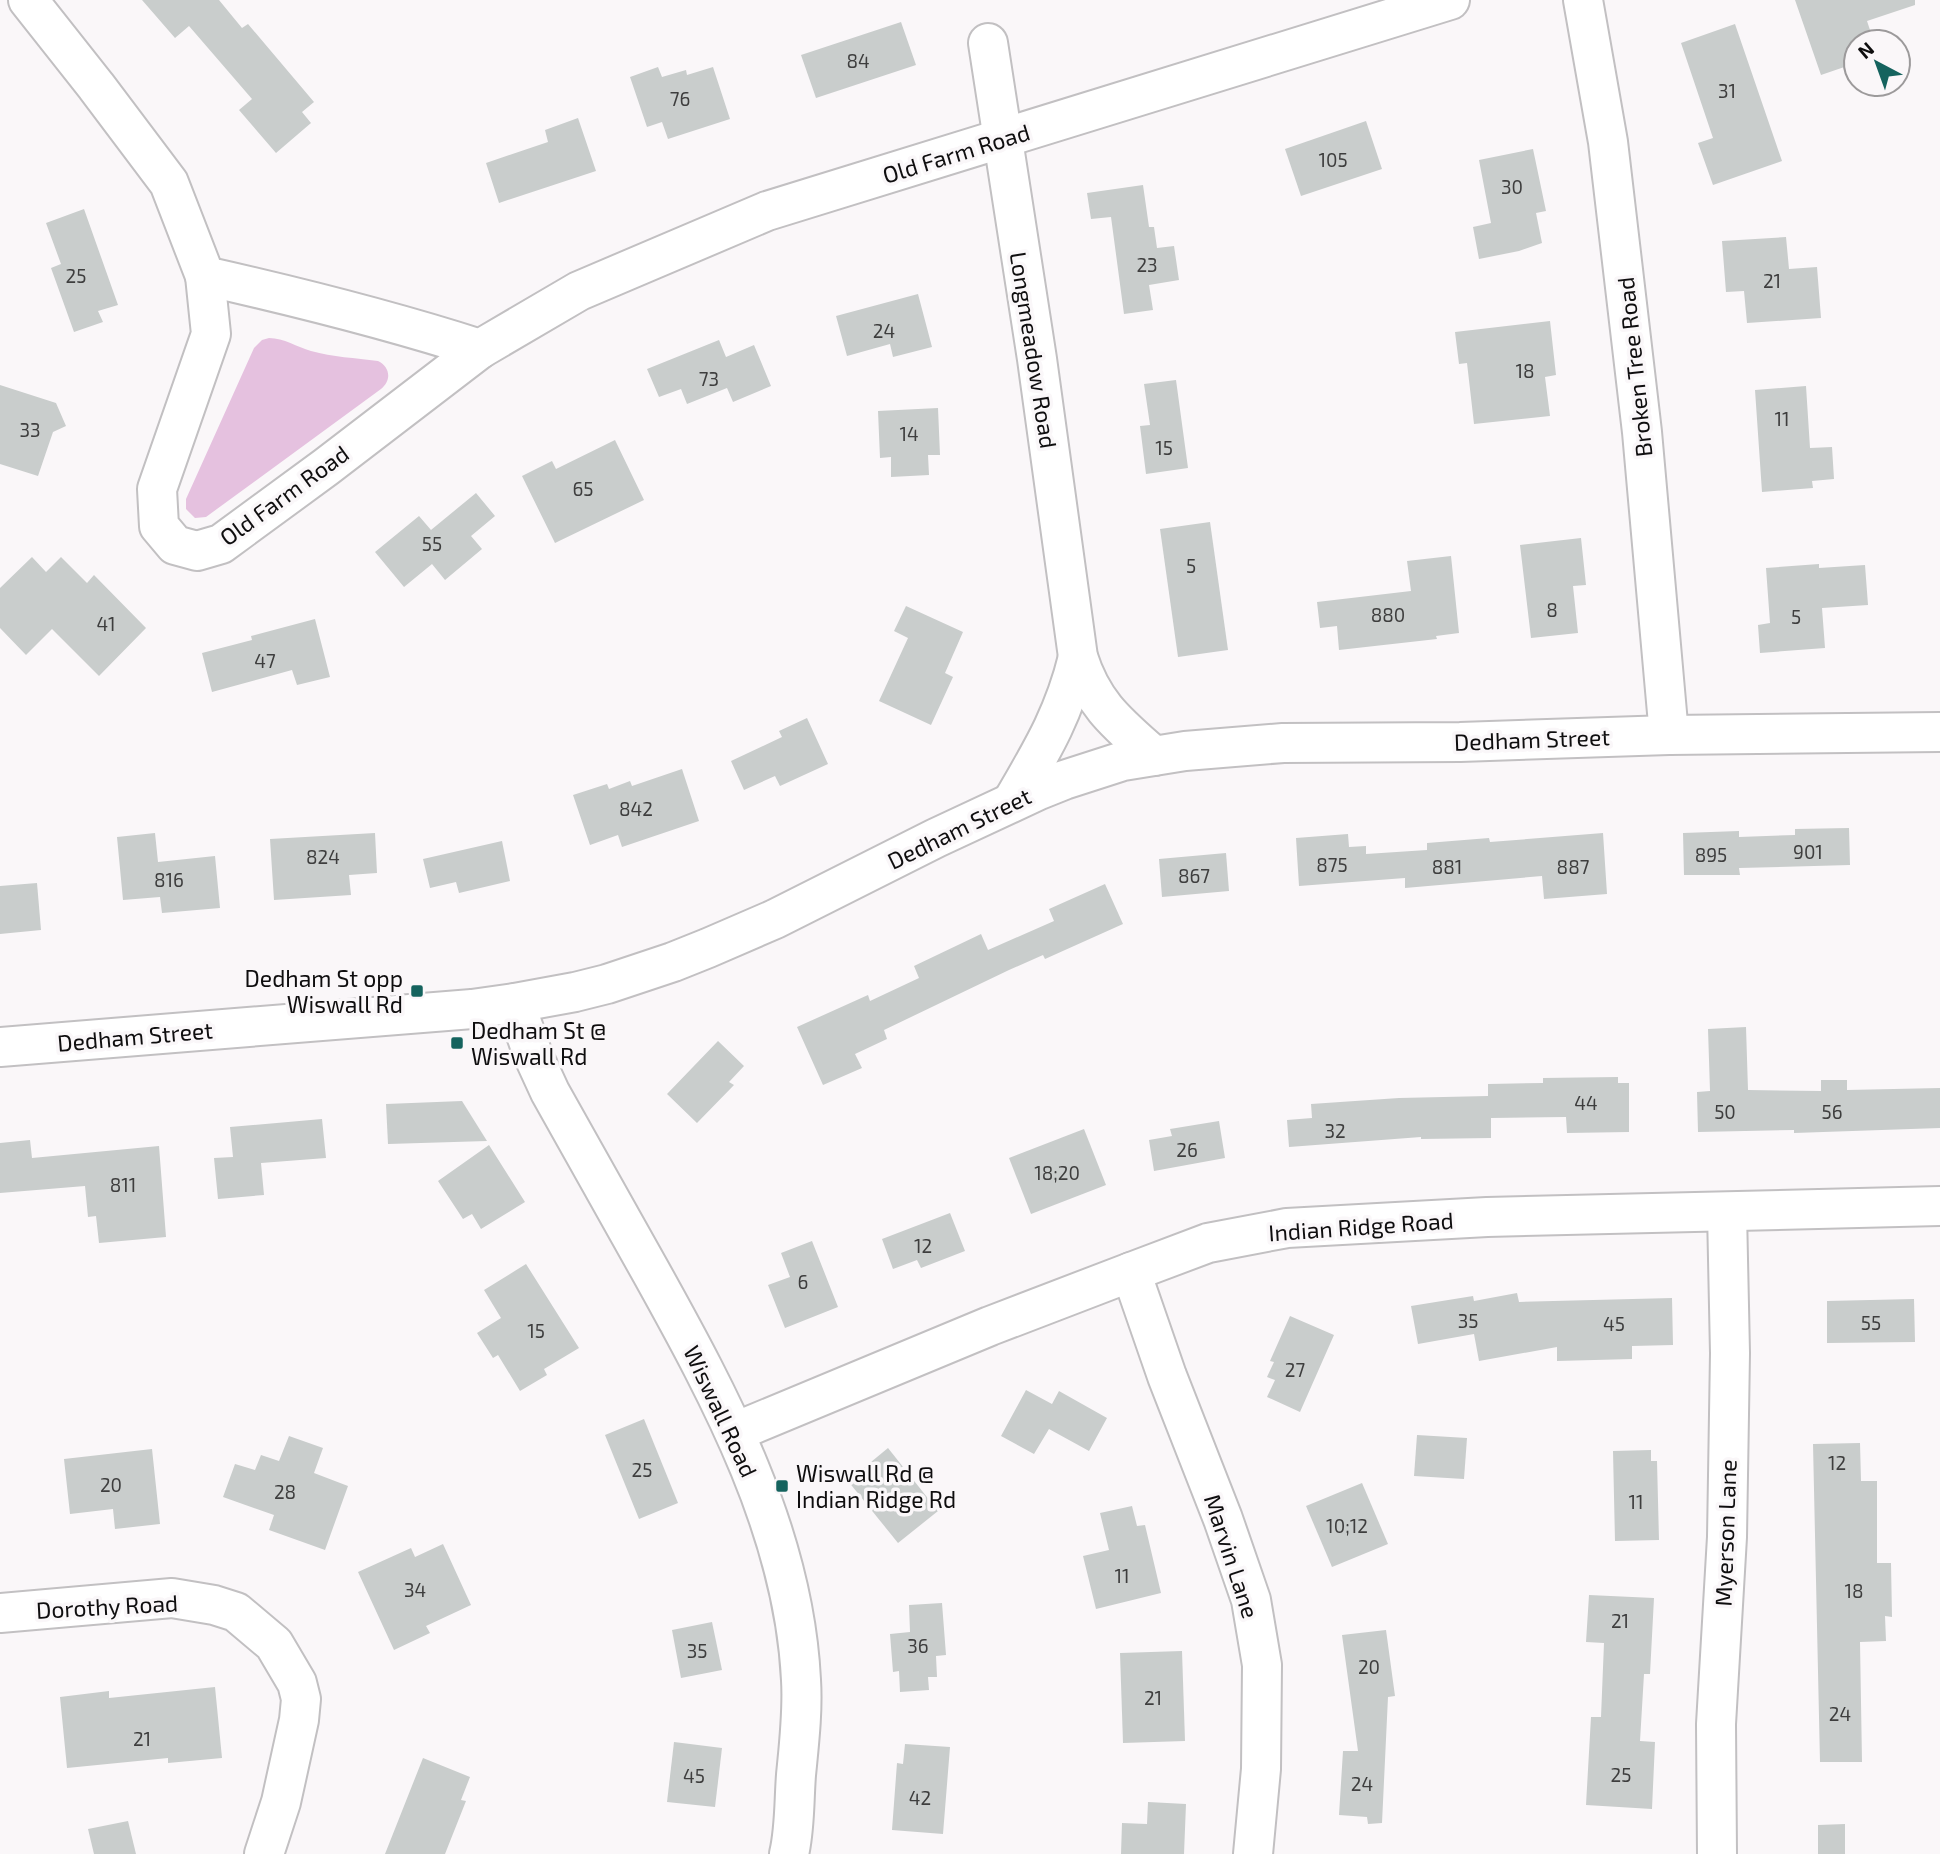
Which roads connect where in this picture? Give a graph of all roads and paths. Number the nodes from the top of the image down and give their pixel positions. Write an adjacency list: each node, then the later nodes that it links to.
1 (27, 0): 6 (street, Old Farm Road)
2 (1450, 0): 5 (street, Old Farm Road)
3 (1583, 0): 10 (street, Broken Tree Road)
4 (988, 43): 5 (street, Longmeadow Road)
5 (1002, 139): 7 (street, Old Farm Road); 8 (street, Longmeadow Road)
6 (205, 276): 7 (street); 7 (street, Old Farm Road)
7 (480, 349)
8 (1078, 657): 11 (street, Longmeadow Road); 12 (street, Longmeadow Road)
9 (1940, 732): 10 (street, Dedham Street)
10 (1669, 735): 11 (street, Dedham Street)
11 (1154, 756): 12 (street, Dedham Street)
12 (1012, 802): 13 (street, Dedham Street)
13 (514, 1003): 14 (street, Dedham Street); 18 (street, Wiswall Road)
14 (0, 1048)
15 (1940, 1206): 16 (street, Indian Ridge Road)
16 (1727, 1212): 17 (street, Indian Ridge Road); 23 (street, Myerson Lane)
17 (1131, 1272): 18 (street, Indian Ridge Road); 22 (street, Marvin Lane)
18 (734, 1432): 21 (street, Wiswall Road)
19 (0, 1613): 20 (street, Dorothy Road)
20 (264, 1854)
21 (789, 1854)
22 (1253, 1854)
23 (1717, 1854)

